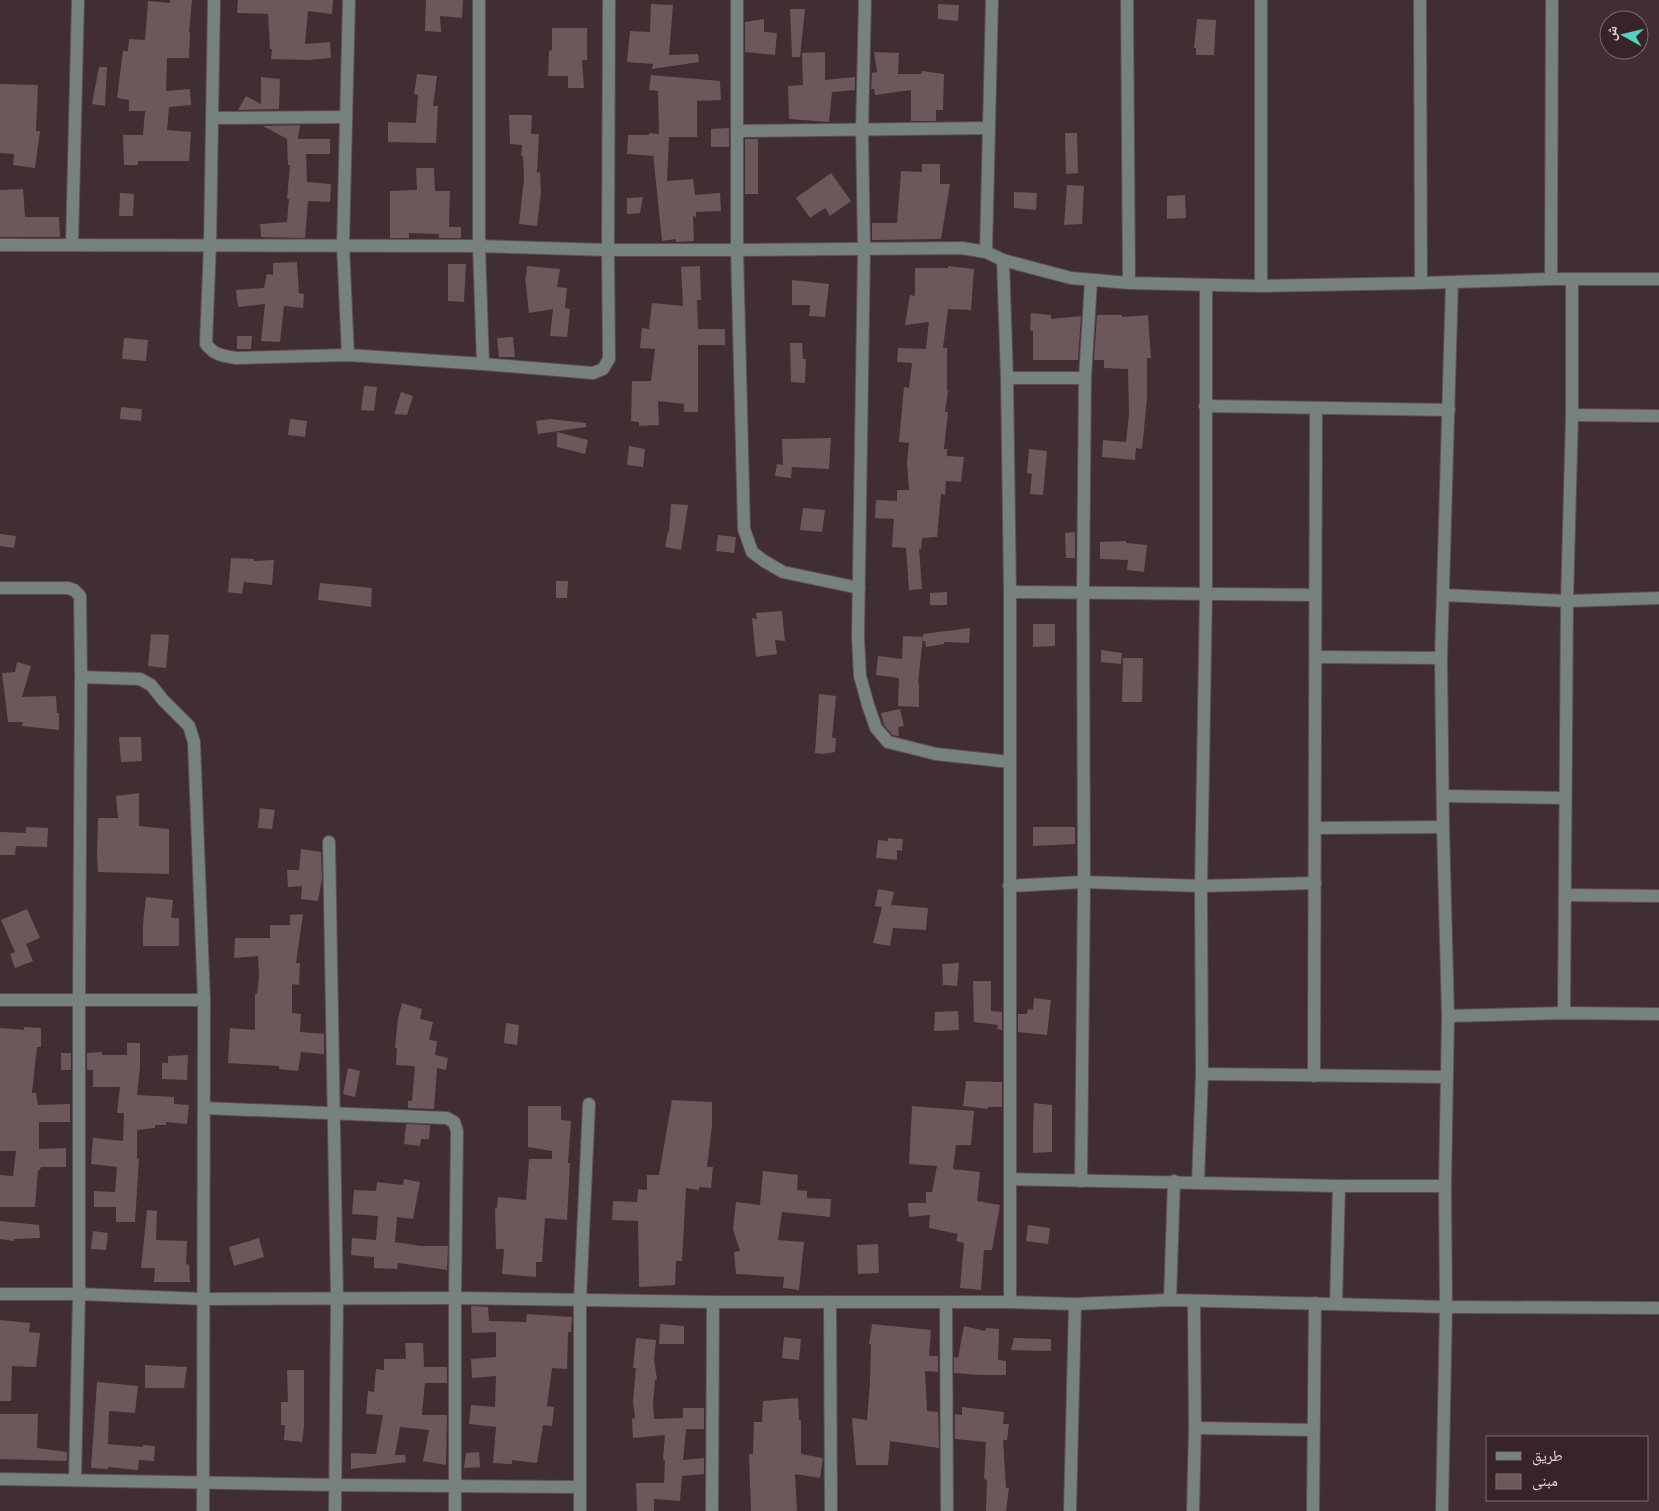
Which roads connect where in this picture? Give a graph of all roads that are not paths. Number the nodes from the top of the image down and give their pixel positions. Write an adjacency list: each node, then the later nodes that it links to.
1 (78, 0): 18 (street)
2 (214, 0): 14 (street)
3 (349, 0): 13 (street)
4 (479, 0): 22 (street)
5 (608, 0): 24 (street)
6 (736, 0): 17 (street)
7 (865, 0): 16 (street)
8 (992, 0): 15 (street)
9 (1127, 0): 32 (street)
10 (1262, 0): 36 (street)
11 (1420, 0): 34 (street)
12 (1552, 0): 29 (street)
13 (346, 117): 14 (street); 21 (street)
14 (212, 118): 19 (street)
15 (989, 128): 16 (street); 26 (street)
16 (862, 130): 17 (street); 23 (street)
17 (737, 131): 25 (street)
18 (72, 244): 19 (street); 20 (street)
19 (210, 244): 21 (street); 37 (street)
20 (0, 245)
21 (343, 245): 22 (street); 37 (street)
22 (478, 246): 24 (street); 38 (street)
23 (864, 249): 25 (street); 26 (street); 47 (street)
24 (608, 250): 25 (street); 38 (street)
25 (737, 250): 47 (street)
26 (986, 252): 27 (street)
27 (1003, 260): 31 (street); 39 (street)
28 (1572, 278): 29 (street); 30 (street); 44 (street)
29 (1551, 279): 33 (street)
30 (1659, 279)
31 (1091, 280): 32 (street); 40 (street)
32 (1129, 282): 35 (street)
33 (1452, 282): 34 (street); 43 (street)
34 (1421, 283): 36 (street)
35 (1206, 285): 36 (street); 41 (street)
36 (1261, 286)
37 (348, 355): 38 (street)
38 (483, 364)
39 (1007, 378): 40 (street); 49 (street)
40 (1085, 378): 48 (street)
41 (1205, 406): 42 (street); 50 (street)
42 (1316, 409): 43 (street); 51 (street)
43 (1449, 410): 52 (street)
44 (1572, 415): 45 (street); 54 (street)
45 (1659, 416)
46 (0, 588): 57 (street)
47 (859, 588): 58 (street)
48 (1083, 591): 49 (street); 50 (street); 64 (street)
49 (1010, 592): 58 (street)
50 (1206, 593): 51 (street); 67 (street)
51 (1316, 595): 55 (street)
52 (1443, 595): 54 (street); 56 (street)
53 (1659, 598): 54 (street)
54 (1567, 601): 60 (street)
55 (1316, 658): 56 (street); 62 (street)
56 (1441, 658): 59 (street)
57 (81, 676): 71 (street); 72 (street)
58 (1010, 762): 66 (street)
59 (1443, 796): 60 (street); 61 (street)
60 (1565, 798): 68 (street)
61 (1443, 827): 62 (street); 75 (street)
62 (1316, 828): 65 (street)
63 (329, 842): 81 (street)
64 (1084, 882): 66 (street); 67 (street); 83 (street)
65 (1315, 882): 67 (street); 77 (street)
66 (1009, 886): 82 (street)
67 (1201, 886): 76 (street)
68 (1564, 895): 69 (street); 73 (street)
69 (1659, 896)
70 (0, 1000): 71 (street)
71 (79, 1000): 72 (street); 89 (street)
72 (204, 1000): 80 (street)
73 (1564, 1013): 74 (street); 75 (street)
74 (1659, 1014)
75 (1448, 1016): 78 (street)
76 (1202, 1074): 77 (street); 85 (street)
77 (1314, 1076): 78 (street)
78 (1447, 1077): 87 (street)
79 (589, 1104): 93 (street)
80 (204, 1108): 81 (street); 91 (street)
81 (334, 1112): 90 (street); 92 (street)
82 (1010, 1179): 83 (street); 99 (street)
83 (1081, 1180): 84 (street)
84 (1174, 1182): 85 (street); 94 (street)
85 (1198, 1183): 86 (street)
86 (1339, 1186): 87 (street); 102 (street)
87 (1445, 1186): 103 (street)
88 (0, 1294): 89 (street)
89 (79, 1294): 91 (street); 108 (street)
90 (455, 1298): 92 (street); 93 (street); 111 (street)
91 (204, 1299): 92 (street); 109 (street)
92 (337, 1299): 110 (street)
93 (580, 1300): 96 (street); 112 (street)
94 (1170, 1300): 95 (street); 101 (street)
95 (1194, 1301): 100 (street); 105 (street)
96 (713, 1302): 97 (street); 117 (street)
97 (830, 1302): 98 (street); 118 (street)
98 (946, 1302): 99 (street); 119 (street)
99 (1010, 1302): 101 (street)
100 (1316, 1303): 102 (street); 106 (street)
101 (1075, 1304): 120 (street)
102 (1336, 1304): 103 (street)
103 (1446, 1307): 104 (street); 123 (street)
104 (1659, 1308)
105 (1195, 1428): 106 (street); 121 (street)
106 (1314, 1430): 122 (street)
107 (0, 1479): 108 (street)
108 (75, 1480): 109 (street)
109 (203, 1482): 110 (street); 113 (street)
110 (335, 1485): 111 (street); 114 (street)
111 (456, 1485): 112 (street); 115 (street)
112 (580, 1487): 116 (street)
113 (203, 1511)
114 (335, 1511)
115 (455, 1511)
116 (580, 1511)
117 (712, 1511)
118 (832, 1511)
119 (947, 1511)
120 (1070, 1511)
121 (1193, 1511)
122 (1313, 1511)
123 (1442, 1511)

